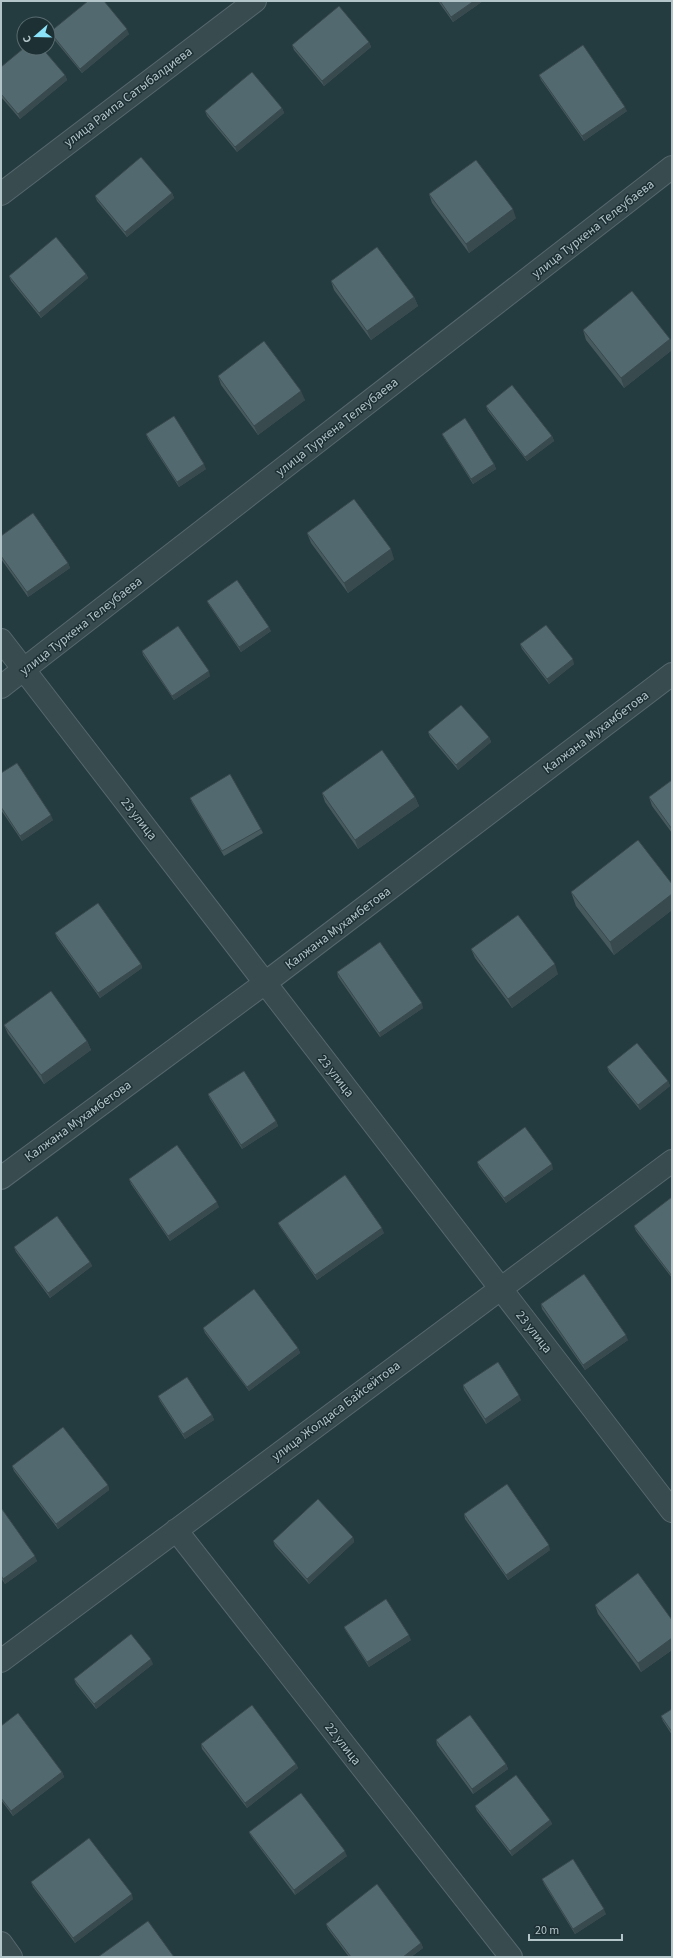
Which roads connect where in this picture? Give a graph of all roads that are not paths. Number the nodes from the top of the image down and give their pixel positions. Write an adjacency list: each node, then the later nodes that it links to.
1 (255, 1): 3 (street, улица Раипа Сатыбалдиева)
2 (672, 167): 5 (street, улица Туркена Телеубаева)
3 (1, 194)
4 (1, 640): 5 (street, 23 улица)
5 (24, 670): 7 (street, улица Туркена Телеубаева); 8 (street, 23 улица)
6 (672, 674): 8 (street, Калжана Мухамбетова)
7 (1, 687)
8 (265, 983): 10 (street, Калжана Мухамбетова); 11 (street, 23 улица)
9 (672, 1161): 11 (street, улица Жолдаса Байсейтова)
10 (1, 1178)
11 (500, 1289): 12 (street, 23 улица); 13 (street, улица Жолдаса Байсейтова)
12 (672, 1511)
13 (176, 1530): 14 (street, улица Жолдаса Байсейтова); 17 (street, 22 улица)
14 (1, 1661)
15 (1, 1943): 16 (street)
16 (11, 1957)
17 (511, 1957)

